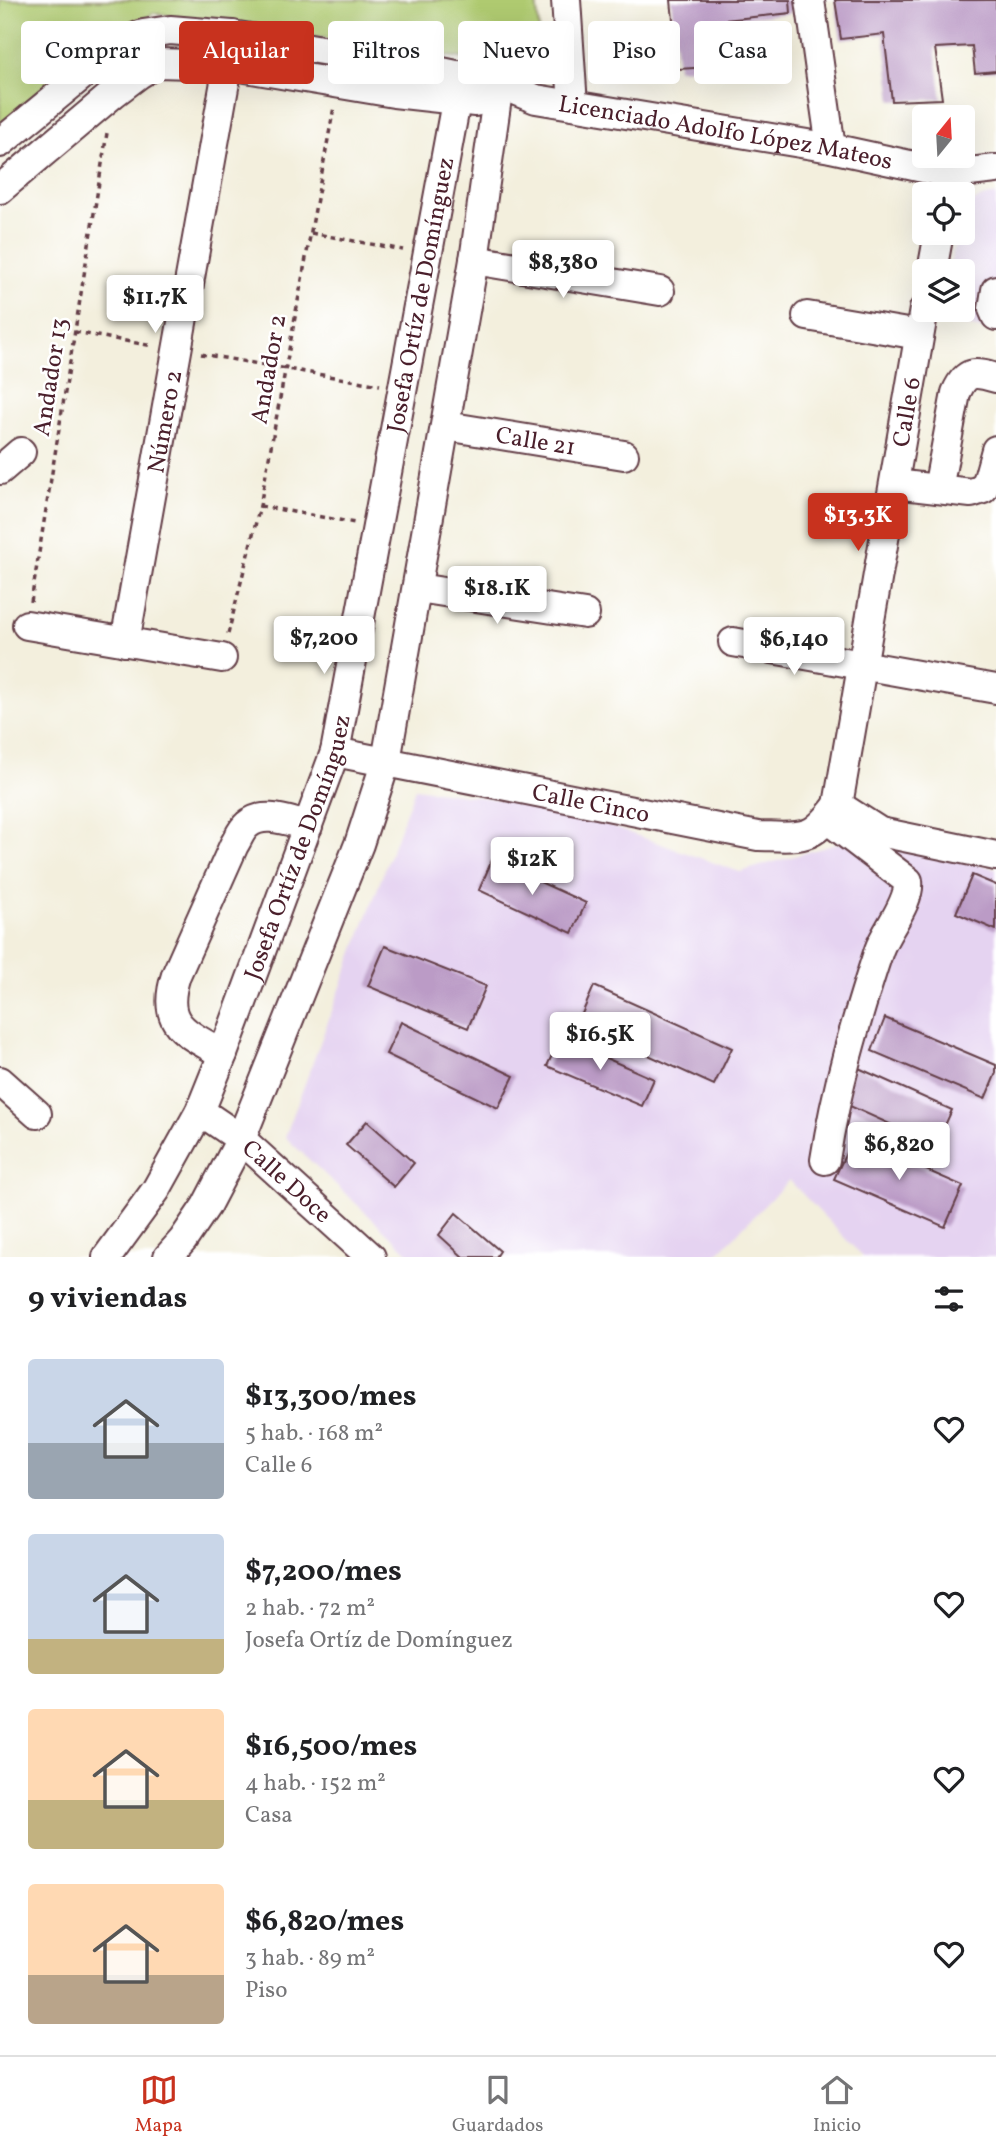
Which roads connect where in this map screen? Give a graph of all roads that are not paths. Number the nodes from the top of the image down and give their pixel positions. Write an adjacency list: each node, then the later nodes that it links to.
1 (565, 0): 10 (street)
2 (810, 0): 12 (street)
3 (179, 31): 11 (street, Licenciado Adolfo López Mateos)
4 (314, 54): 8 (street, Licenciado Adolfo López Mateos)
5 (179, 64): 18 (street, Licenciado Adolfo López Mateos)
6 (314, 80): 8 (street, Licenciado Adolfo López Mateos)
7 (225, 84): 35 (street, Número 2)
8 (458, 87): 9 (street, Licenciado Adolfo López Mateos); 14 (street, Josefa Ortíz de Domínguez)
9 (498, 94): 10 (street, Licenciado Adolfo López Mateos); 17 (street, Josefa Ortíz de Domínguez)
10 (573, 105): 12 (street, Licenciado Adolfo López Mateos)
11 (0, 143)
12 (831, 148): 15 (street, Licenciado Adolfo López Mateos)
13 (996, 169): 16 (street, Licenciado Adolfo López Mateos)
14 (440, 179): 17 (street); 40 (street, Josefa Ortíz de Domínguez)
15 (942, 182)
16 (955, 182)
17 (485, 187): 19 (street, Josefa Ortíz de Domínguez)
18 (0, 189)
19 (474, 260): 20 (street); 27 (street, Josefa Ortíz de Domínguez)
20 (660, 290)
21 (996, 290): 23 (street)
22 (807, 316): 24 (street)
23 (996, 316)
24 (912, 322)
25 (921, 322): 30 (street, Calle 6)
26 (996, 378): 31 (street)
27 (446, 426): 29 (street, Calle 21); 32 (street, Josefa Ortíz de Domínguez)
28 (996, 450): 31 (street)
29 (624, 455)
30 (895, 484): 31 (street); 38 (street, Calle 6)
31 (938, 489)
32 (418, 588): 33 (street); 41 (street, Josefa Ortíz de Domínguez)
33 (585, 614)
34 (27, 625): 35 (street)
35 (125, 642): 37 (street)
36 (733, 642): 38 (street)
37 (222, 658)
38 (864, 665): 39 (street); 42 (street, Calle 6)
39 (996, 689)
40 (335, 752): 41 (street, Calle Cinco); 43 (street, Josefa Ortíz de Domínguez)
41 (386, 761): 42 (street, Calle Cinco); 49 (street, Josefa Ortíz de Domínguez)
42 (833, 812): 44 (street); 50 (street)
43 (308, 826): 45 (street, Josefa Ortíz de Domínguez); 45 (street)
44 (996, 856)
45 (223, 1054): 47 (street, Josefa Ortíz de Domínguez)
46 (0, 1081): 48 (street)
47 (200, 1111): 49 (street, Calle Doce); 51 (street, Josefa Ortíz de Domínguez)
48 (37, 1114)
49 (241, 1139): 52 (street, Josefa Ortíz de Domínguez); 53 (street, Calle Doce)
50 (825, 1160)
51 (107, 1257)
52 (168, 1257)
53 (371, 1257)

